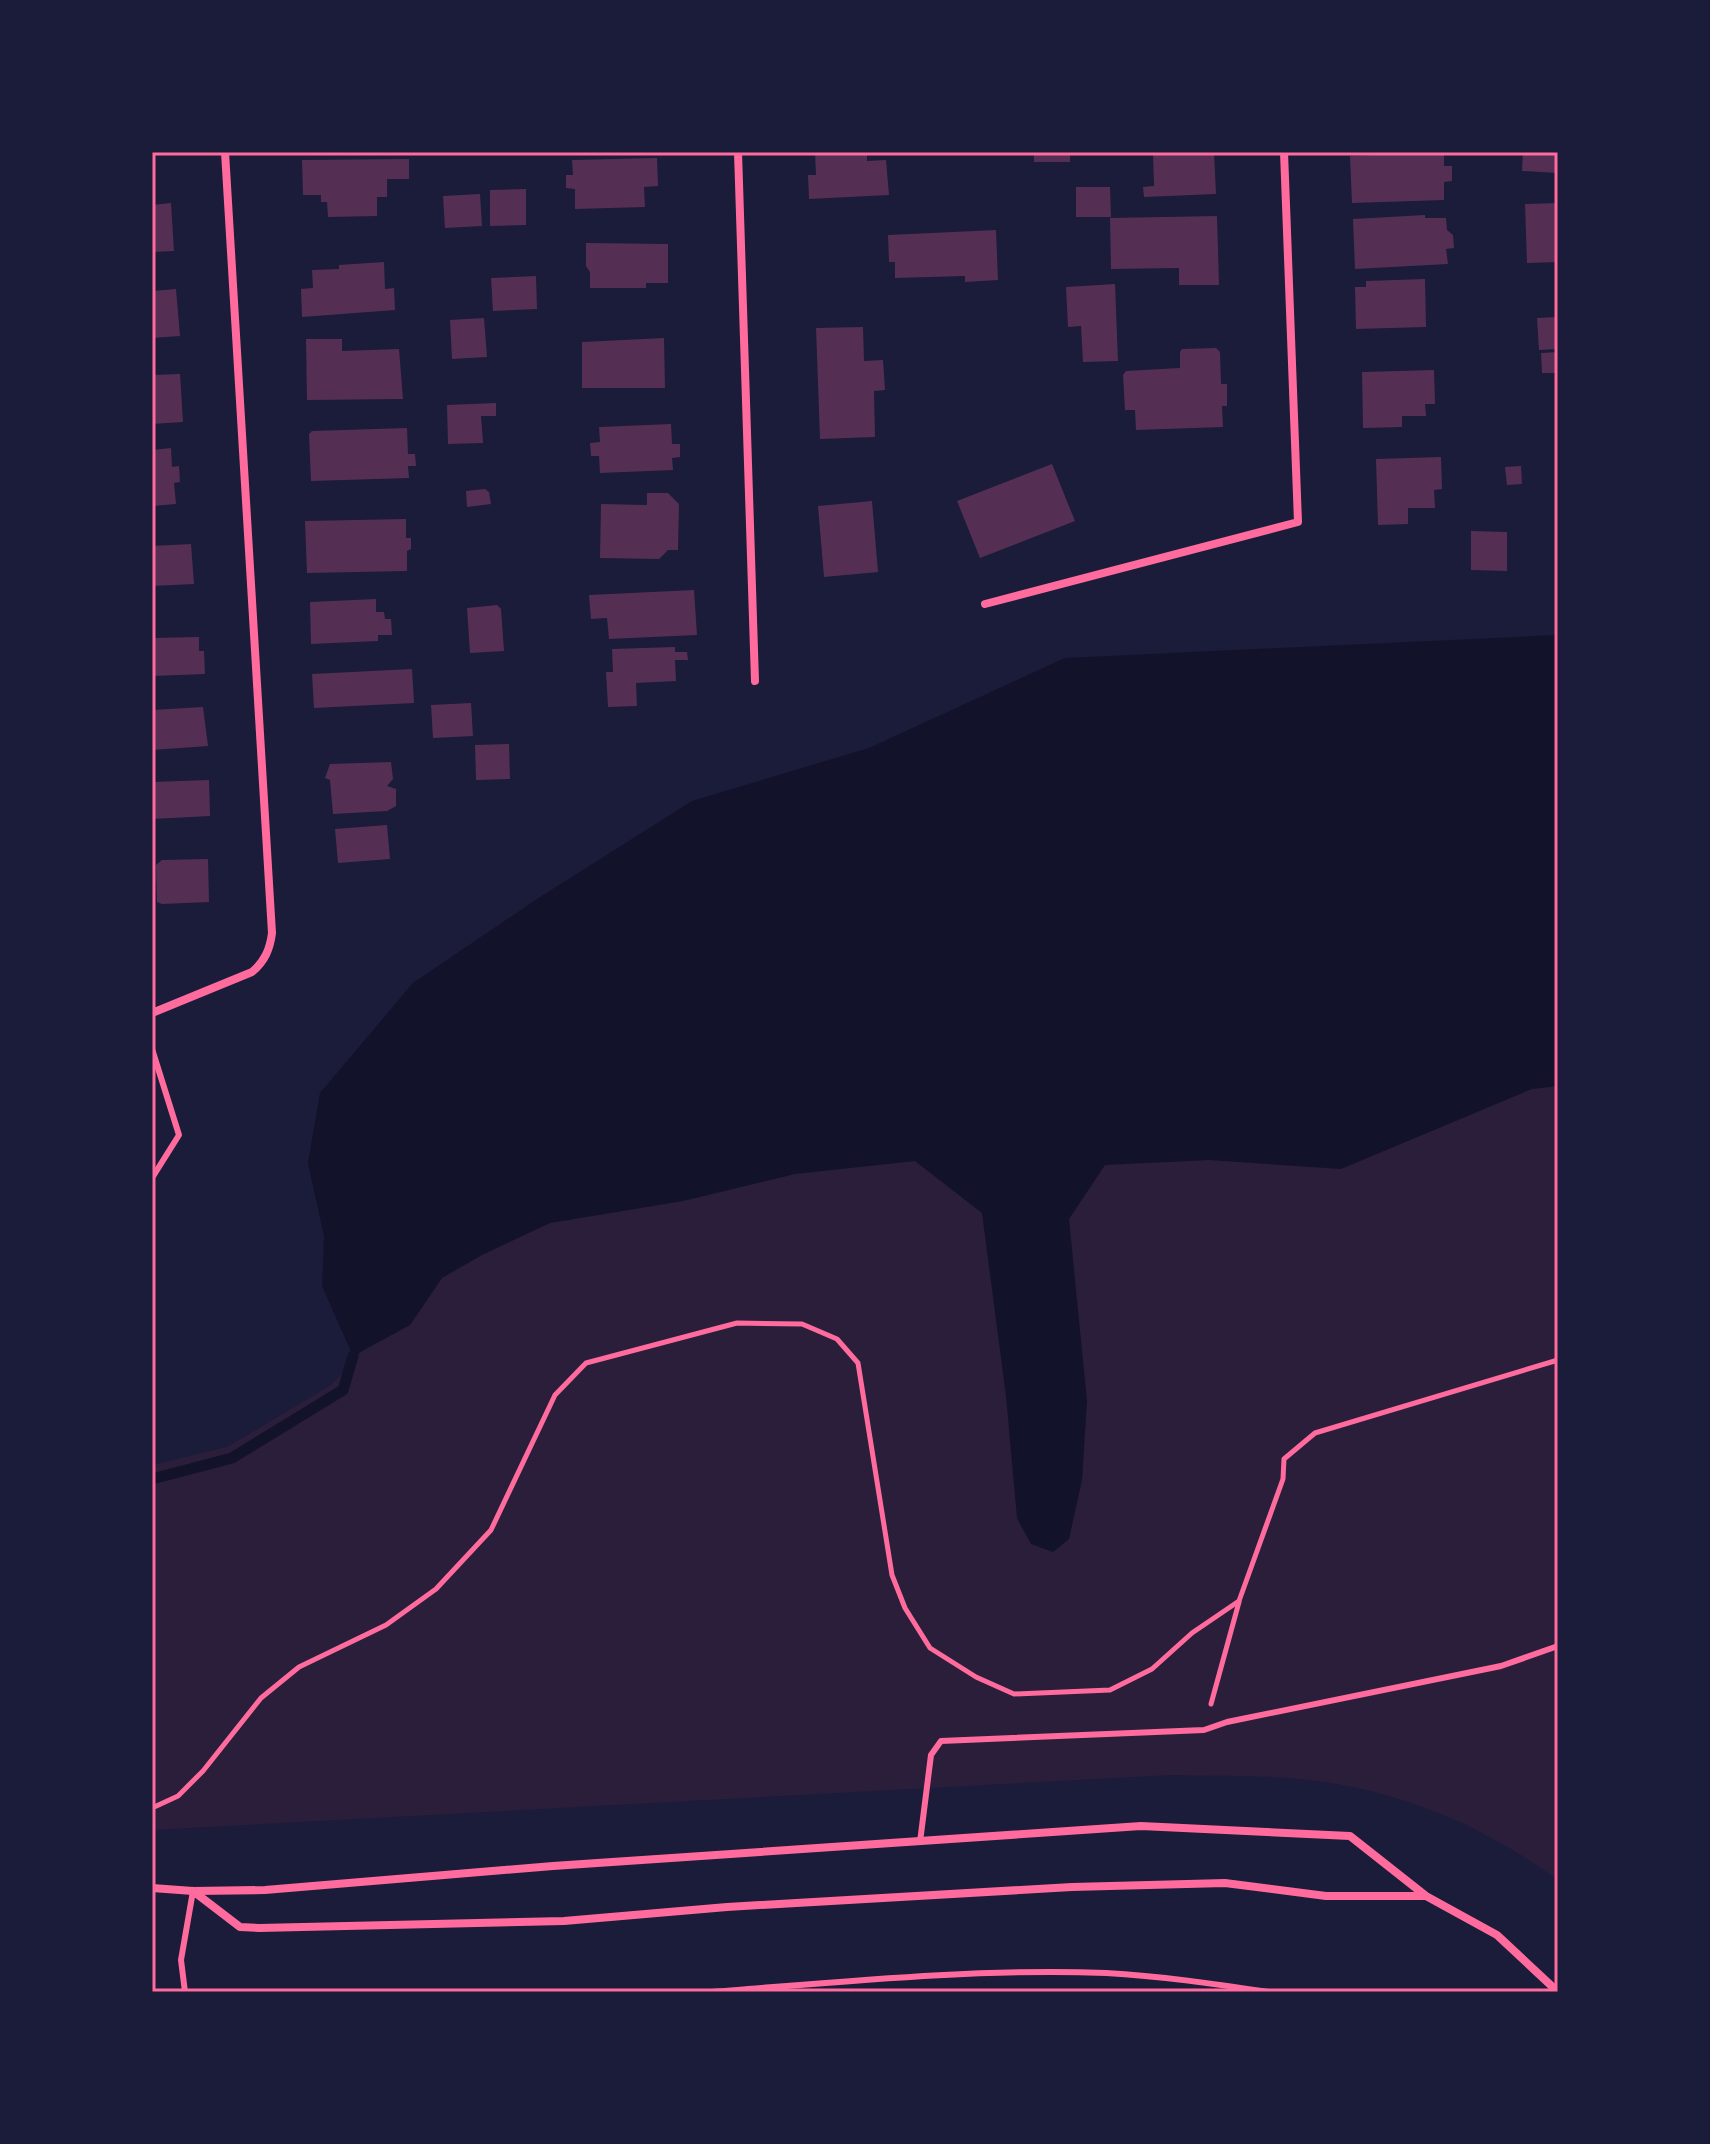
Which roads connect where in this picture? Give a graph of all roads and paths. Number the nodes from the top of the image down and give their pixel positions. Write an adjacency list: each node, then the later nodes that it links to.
1 (225, 152): 6 (street)
2 (738, 152): 5 (street)
3 (1284, 152): 4 (street)
4 (985, 604)
5 (755, 681)
6 (152, 1013)
7 (152, 1049): 8 (lane)
8 (152, 1178)
9 (1558, 1360): 10 (path)
10 (1239, 1601): 12 (path); 13 (path)
11 (1558, 1646): 12 (lane)
12 (1204, 1730): 14 (lane)
13 (152, 1808)
14 (919, 1842): 16 (street); 17 (street)
15 (152, 1888): 16 (street)
16 (193, 1891): 17 (street); 18 (lane)
17 (1426, 1896): 21 (street)
18 (185, 1992)
19 (712, 1992): 20 (lane)
20 (1269, 1992)
21 (1558, 1992)

